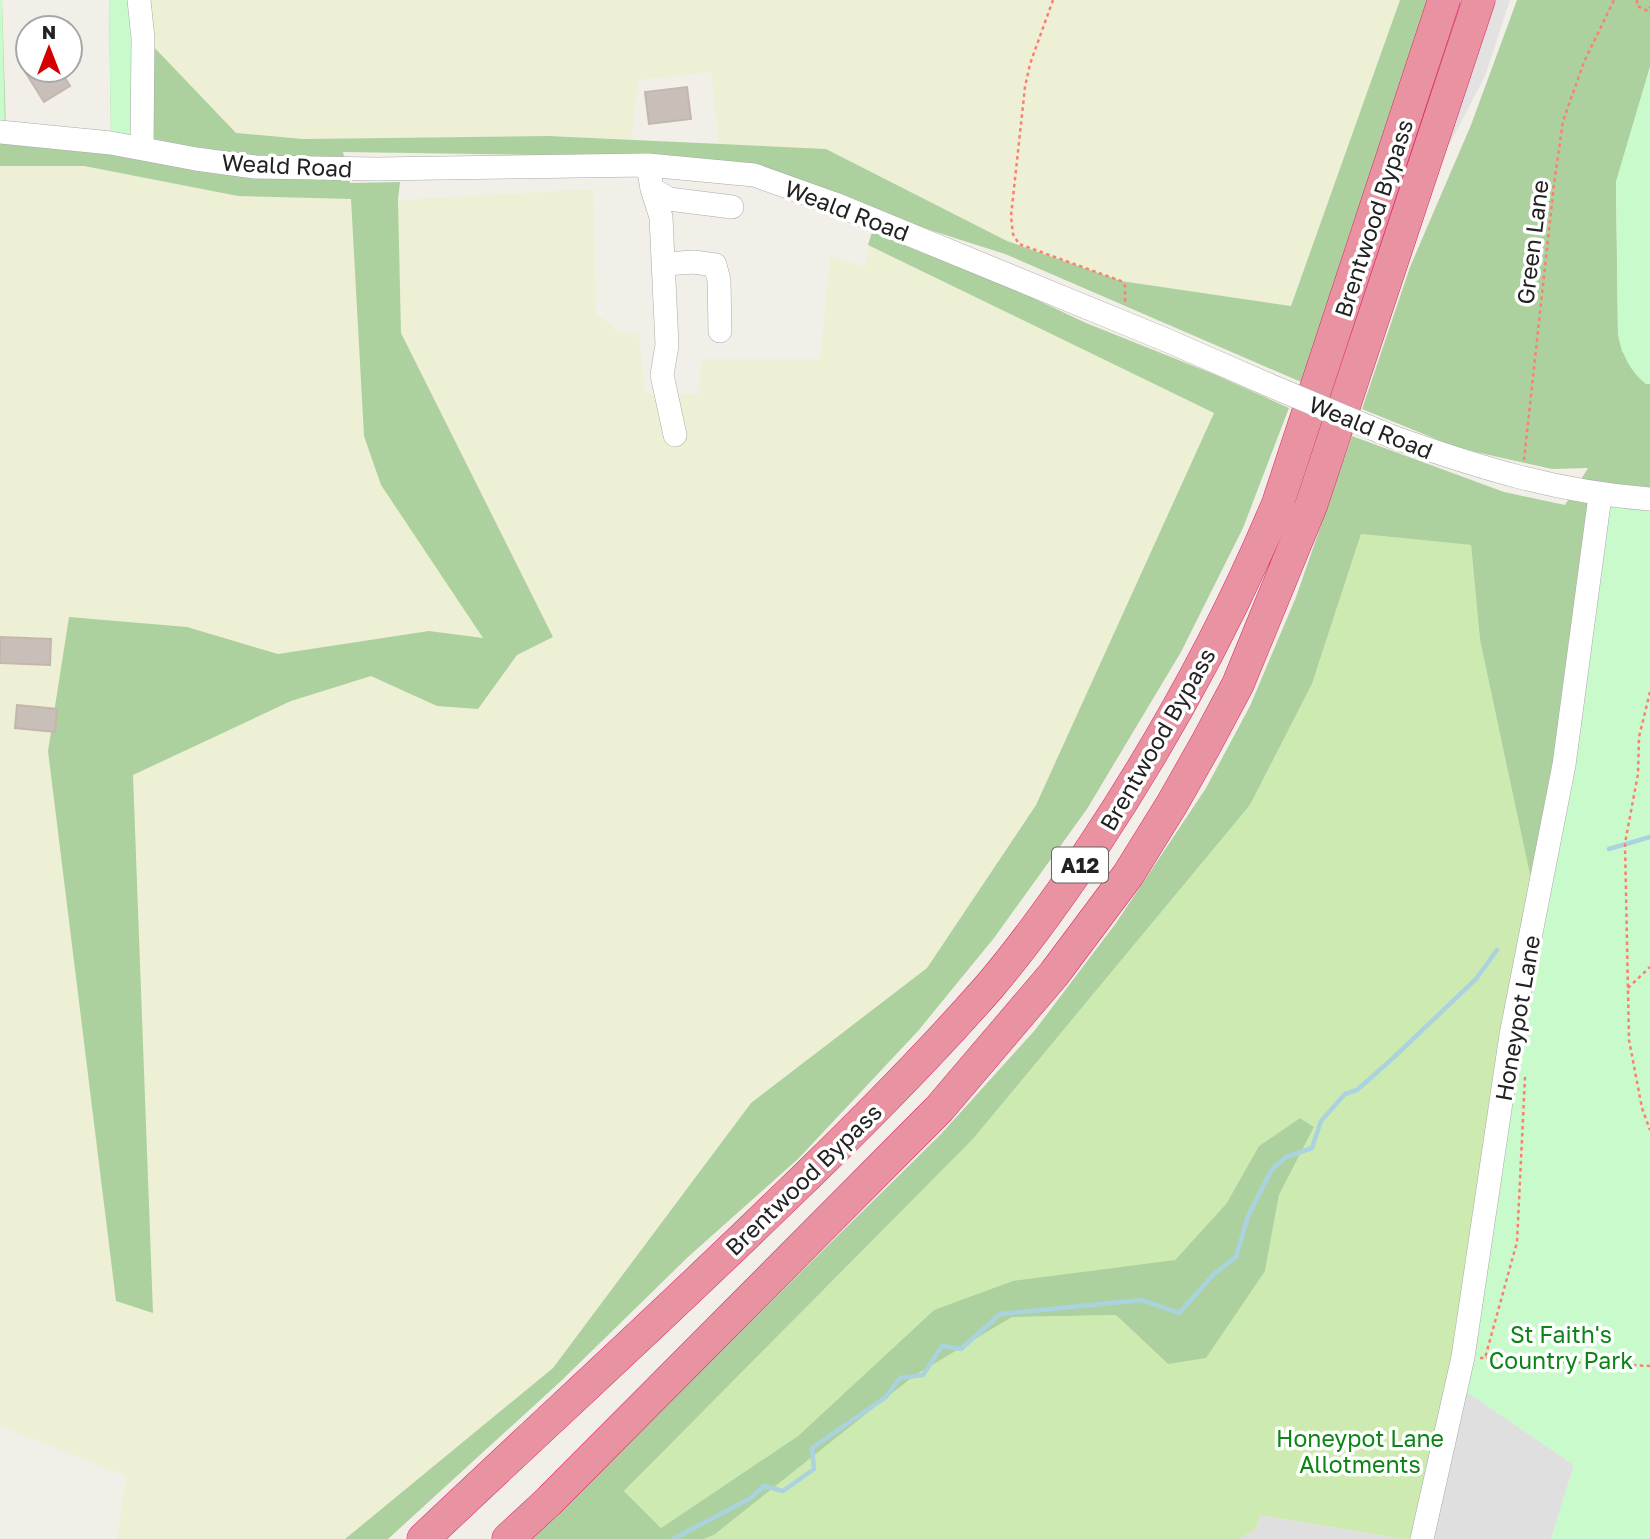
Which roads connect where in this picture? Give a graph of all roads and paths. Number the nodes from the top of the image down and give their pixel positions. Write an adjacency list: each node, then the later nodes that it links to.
1 (139, 0): 9 (street)
2 (1053, 0): 14 (path)
3 (1444, 0): 27 (highway, Brentwood Bypass / A12)
4 (1479, 0): 28 (highway, Brentwood Bypass / A12)
5 (1614, 0): 17 (path, Green Lane)
6 (1637, 0): 7 (path)
7 (1650, 7)
8 (0, 132): 9 (street, Weald Road)
9 (142, 148): 10 (street, Weald Road)
10 (648, 165): 11 (street); 14 (street, Weald Road)
11 (652, 190): 12 (street); 13 (street)
12 (732, 207)
13 (664, 264): 15 (street); 16 (street)
14 (1123, 323): 17 (street, Weald Road, bridge)
15 (720, 331)
16 (675, 435)
17 (1522, 479): 18 (street, Weald Road)
18 (1600, 496): 19 (street, Weald Road); 25 (street, Honeypot Lane)
19 (1650, 499)
20 (1650, 692): 22 (path)
21 (1650, 967): 22 (path)
22 (1628, 988): 24 (path)
23 (1526, 1066): 25 (path)
24 (1650, 1130)
25 (1474, 1357): 26 (path); 29 (street, Honeypot Lane)
26 (1650, 1366)
27 (424, 1539)
28 (508, 1539)
29 (1422, 1539)

